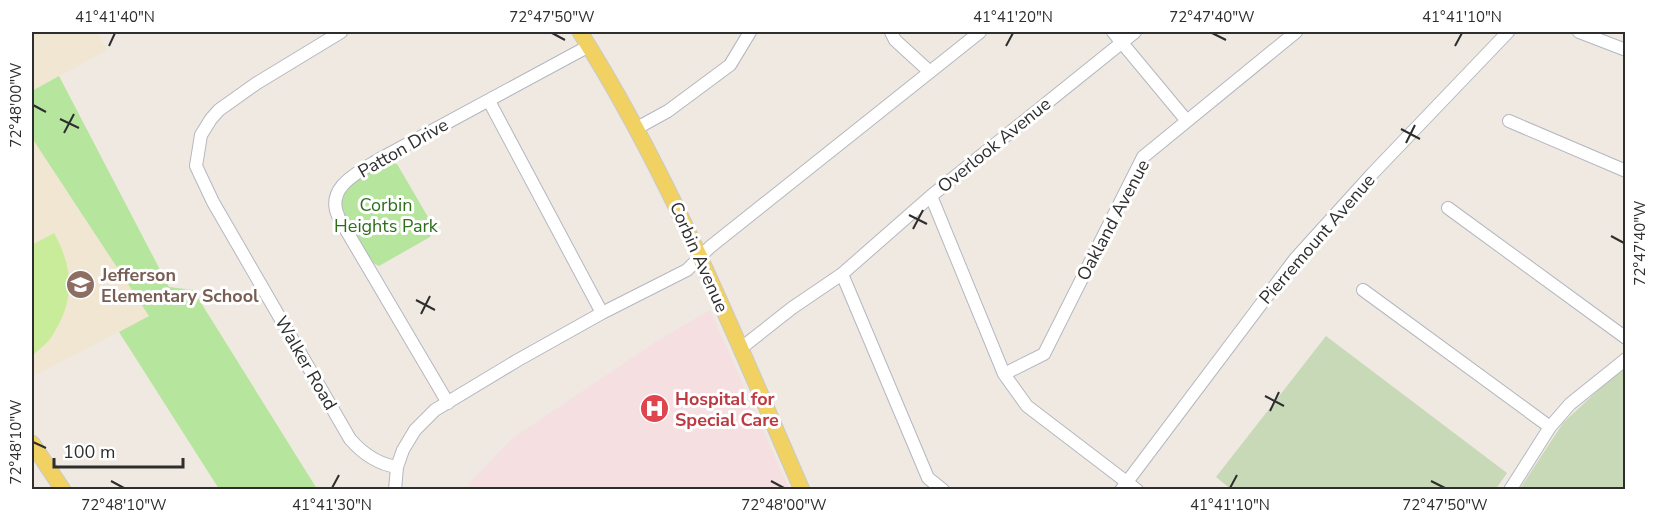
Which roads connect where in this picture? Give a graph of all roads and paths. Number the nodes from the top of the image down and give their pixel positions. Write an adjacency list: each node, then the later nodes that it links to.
1 (341, 32): 34 (street, Walker Road)
2 (580, 32): 13 (main road, Corbin Avenue)
3 (750, 32): 19 (street)
4 (891, 32): 15 (street)
5 (980, 32): 15 (street)
6 (1113, 32): 12 (street)
7 (1135, 32): 12 (street, Overlook Avenue)
8 (1296, 32): 17 (street, Oakland Avenue)
9 (1508, 32): 35 (street, Pierremount Avenue)
10 (1579, 32): 11 (street)
11 (1607, 37): 14 (street)
12 (1122, 42): 17 (street); 21 (street, Overlook Avenue)
13 (589, 46): 16 (street, Patton Drive); 19 (main road, Corbin Avenue)
14 (1626, 50)
15 (930, 72): 23 (street)
16 (489, 101): 26 (street); 31 (street, Patton Drive)
17 (1187, 121): 30 (street, Oakland Avenue)
18 (1509, 121): 20 (street)
19 (637, 128): 23 (main road, Corbin Avenue)
20 (1626, 171)
21 (931, 196): 24 (street, Overlook Avenue); 30 (street)
22 (1448, 208): 27 (street)
23 (700, 258): 26 (street); 28 (main road, Corbin Avenue)
24 (842, 274): 28 (street, Overlook Avenue); 39 (street)
25 (1363, 290): 32 (street)
26 (602, 313): 31 (street)
27 (1626, 338)
28 (740, 349): 38 (main road, Corbin Avenue)
29 (1626, 358): 32 (street)
30 (1004, 374): 35 (street)
31 (448, 403): 34 (street)
32 (1550, 427): 40 (street)
33 (32, 442): 36 (main road)
34 (397, 468): 37 (street)
35 (1128, 487)
36 (63, 489)
37 (395, 489)
38 (802, 489)
39 (943, 489)
40 (1510, 489)

